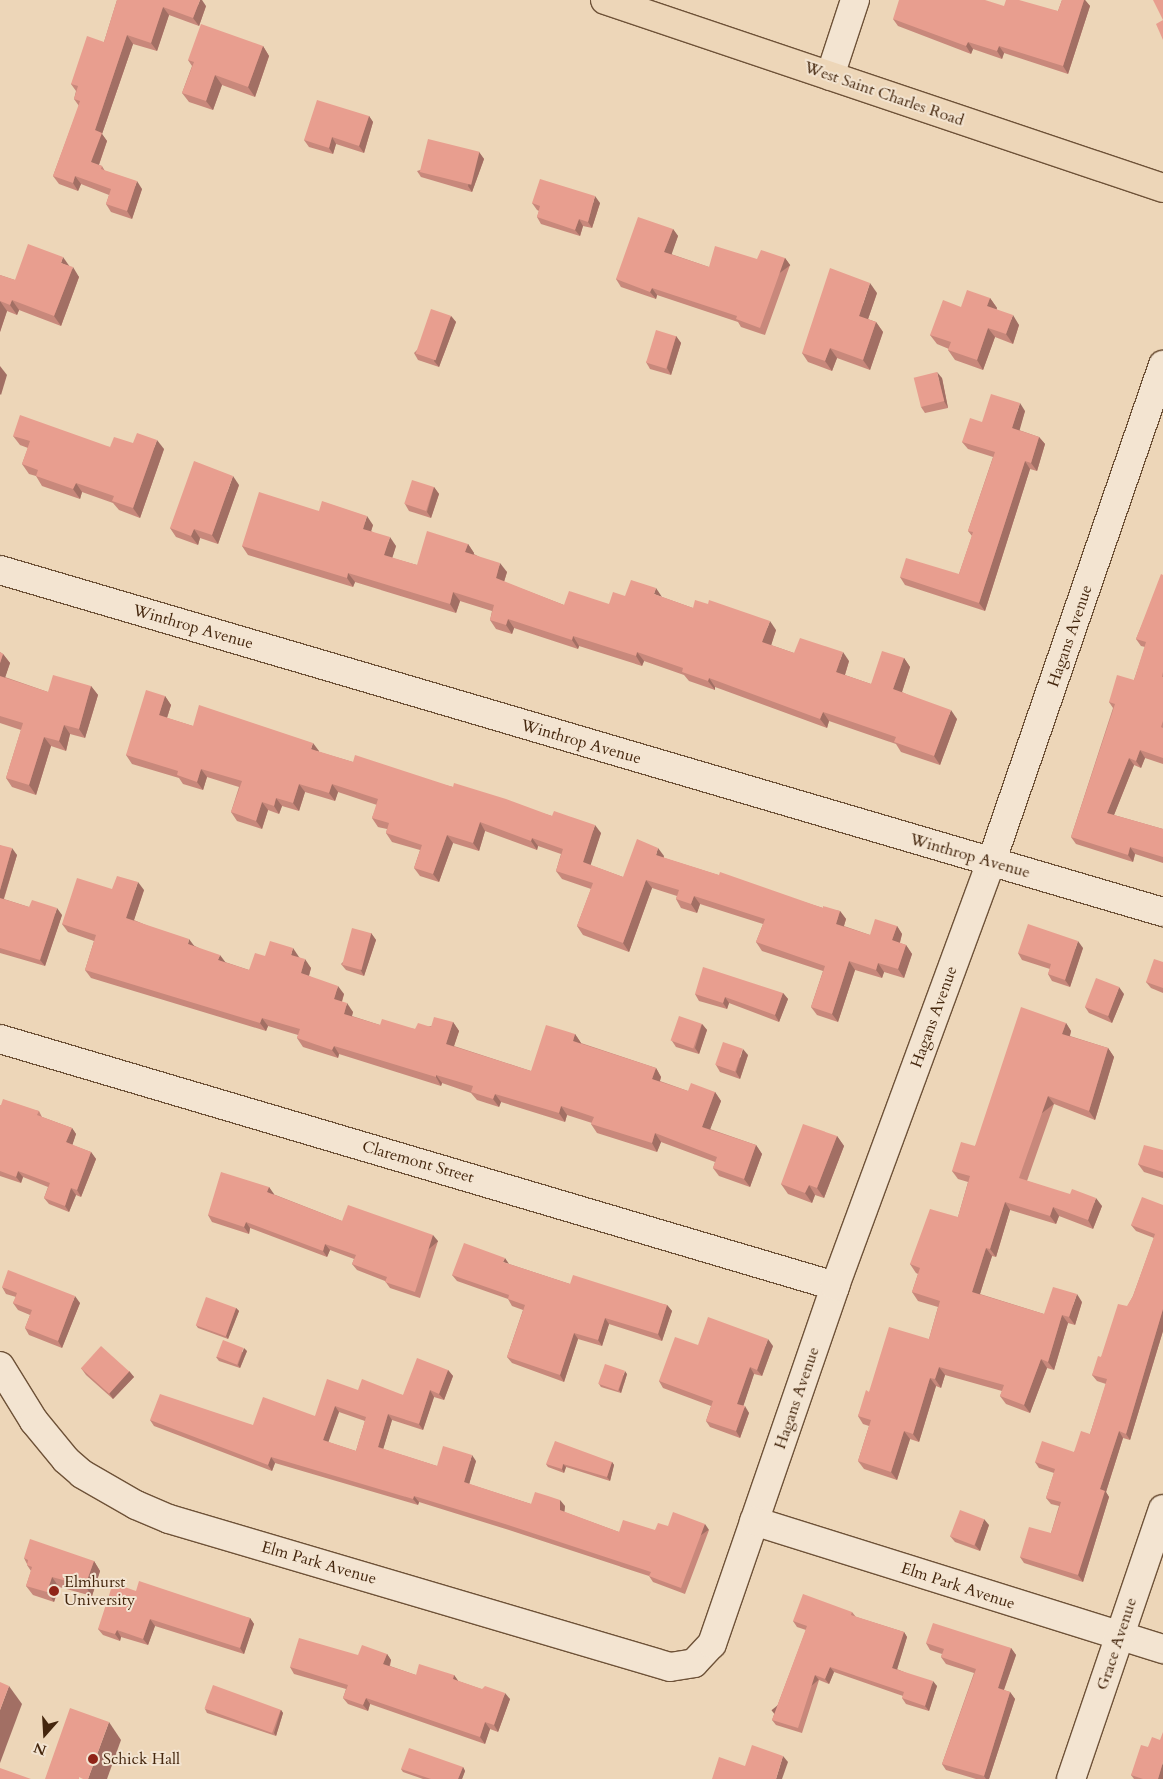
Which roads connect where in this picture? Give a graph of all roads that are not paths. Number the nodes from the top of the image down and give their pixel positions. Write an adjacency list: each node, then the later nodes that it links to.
1 (605, 0): 3 (main road, West Saint Charles Road)
2 (855, 0): 3 (street)
3 (830, 76): 4 (main road, West Saint Charles Road)
4 (1163, 188)
5 (1163, 365): 7 (street, Hagans Avenue)
6 (0, 570): 7 (street, Winthrop Avenue)
7 (991, 863): 8 (street, Winthrop Avenue); 10 (street, Hagans Avenue)
8 (1163, 912)
9 (0, 1039): 10 (street, Claremont Street)
10 (835, 1286): 13 (street, Hagans Avenue)
11 (0, 1366): 16 (street, Elm Park Avenue)
12 (1163, 1509): 14 (street, Grace Avenue)
13 (754, 1521): 14 (street, Elm Park Avenue); 16 (street, Hagans Avenue)
14 (1118, 1636): 15 (street, Elm Park Avenue); 17 (street, Grace Avenue)
15 (1163, 1649)
16 (694, 1663)
17 (1071, 1779)

